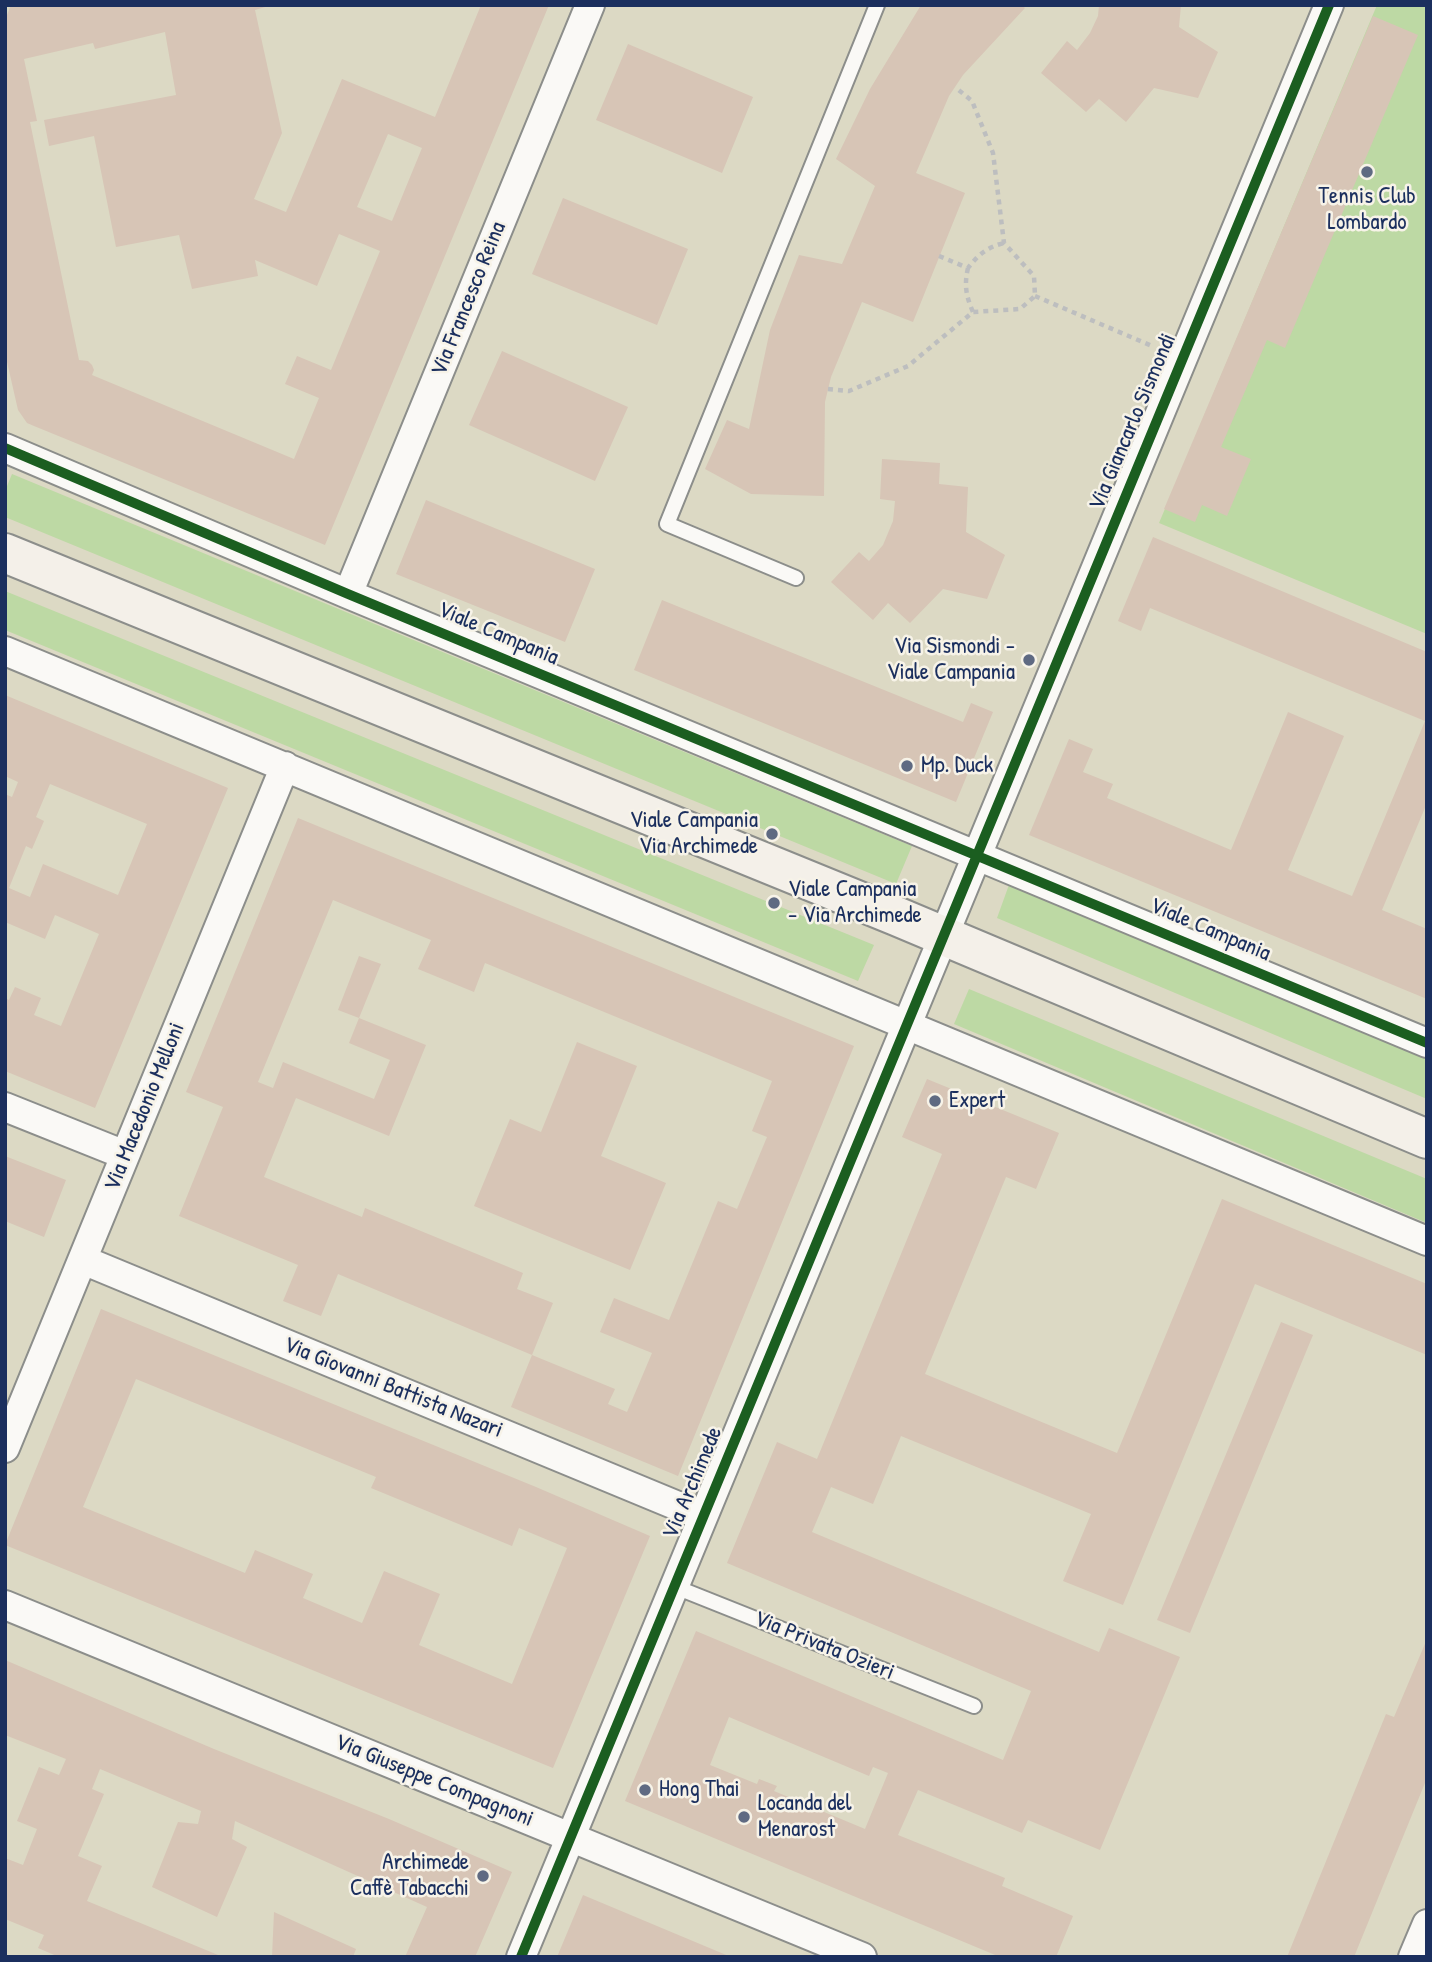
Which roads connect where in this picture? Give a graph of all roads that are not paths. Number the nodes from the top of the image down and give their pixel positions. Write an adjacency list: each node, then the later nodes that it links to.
1 (590, 5): 7 (street, Via Francesco Reina)
2 (877, 5): 6 (lane)
3 (1329, 5): 10 (street, Via Giancarlo Sismondi)
4 (5, 448): 7 (street, Viale Campania)
5 (5, 552): 11 (main road)
6 (796, 578)
7 (348, 594): 10 (street, Viale Campania)
8 (5, 651): 9 (street)
9 (285, 766): 12 (street); 16 (street, Via Macedonio Melloni)
10 (976, 856): 11 (street); 13 (street, Viale Campania)
11 (943, 936): 12 (street); 15 (main road)
12 (906, 1026): 17 (street); 20 (street, Via Archimede)
13 (1427, 1043)
14 (5, 1107): 16 (street)
15 (1427, 1139)
16 (125, 1155): 18 (street, Via Macedonio Melloni)
17 (1427, 1241)
18 (83, 1260): 19 (street, Via Macedonio Melloni); 20 (street, Via Giovanni Battista Nazari)
19 (5, 1448)
20 (702, 1516): 21 (street, Via Archimede)
21 (673, 1586): 23 (lane, Via Privata Ozieri); 24 (street, Via Archimede)
22 (5, 1605): 24 (street, Via Giuseppe Compagnoni)
23 (975, 1706)
24 (569, 1837): 26 (street, Via Archimede); 27 (street, Via Giuseppe Compagnoni)
25 (1427, 1924): 28 (street)
26 (521, 1957)
27 (862, 1957)
28 (1413, 1957)

